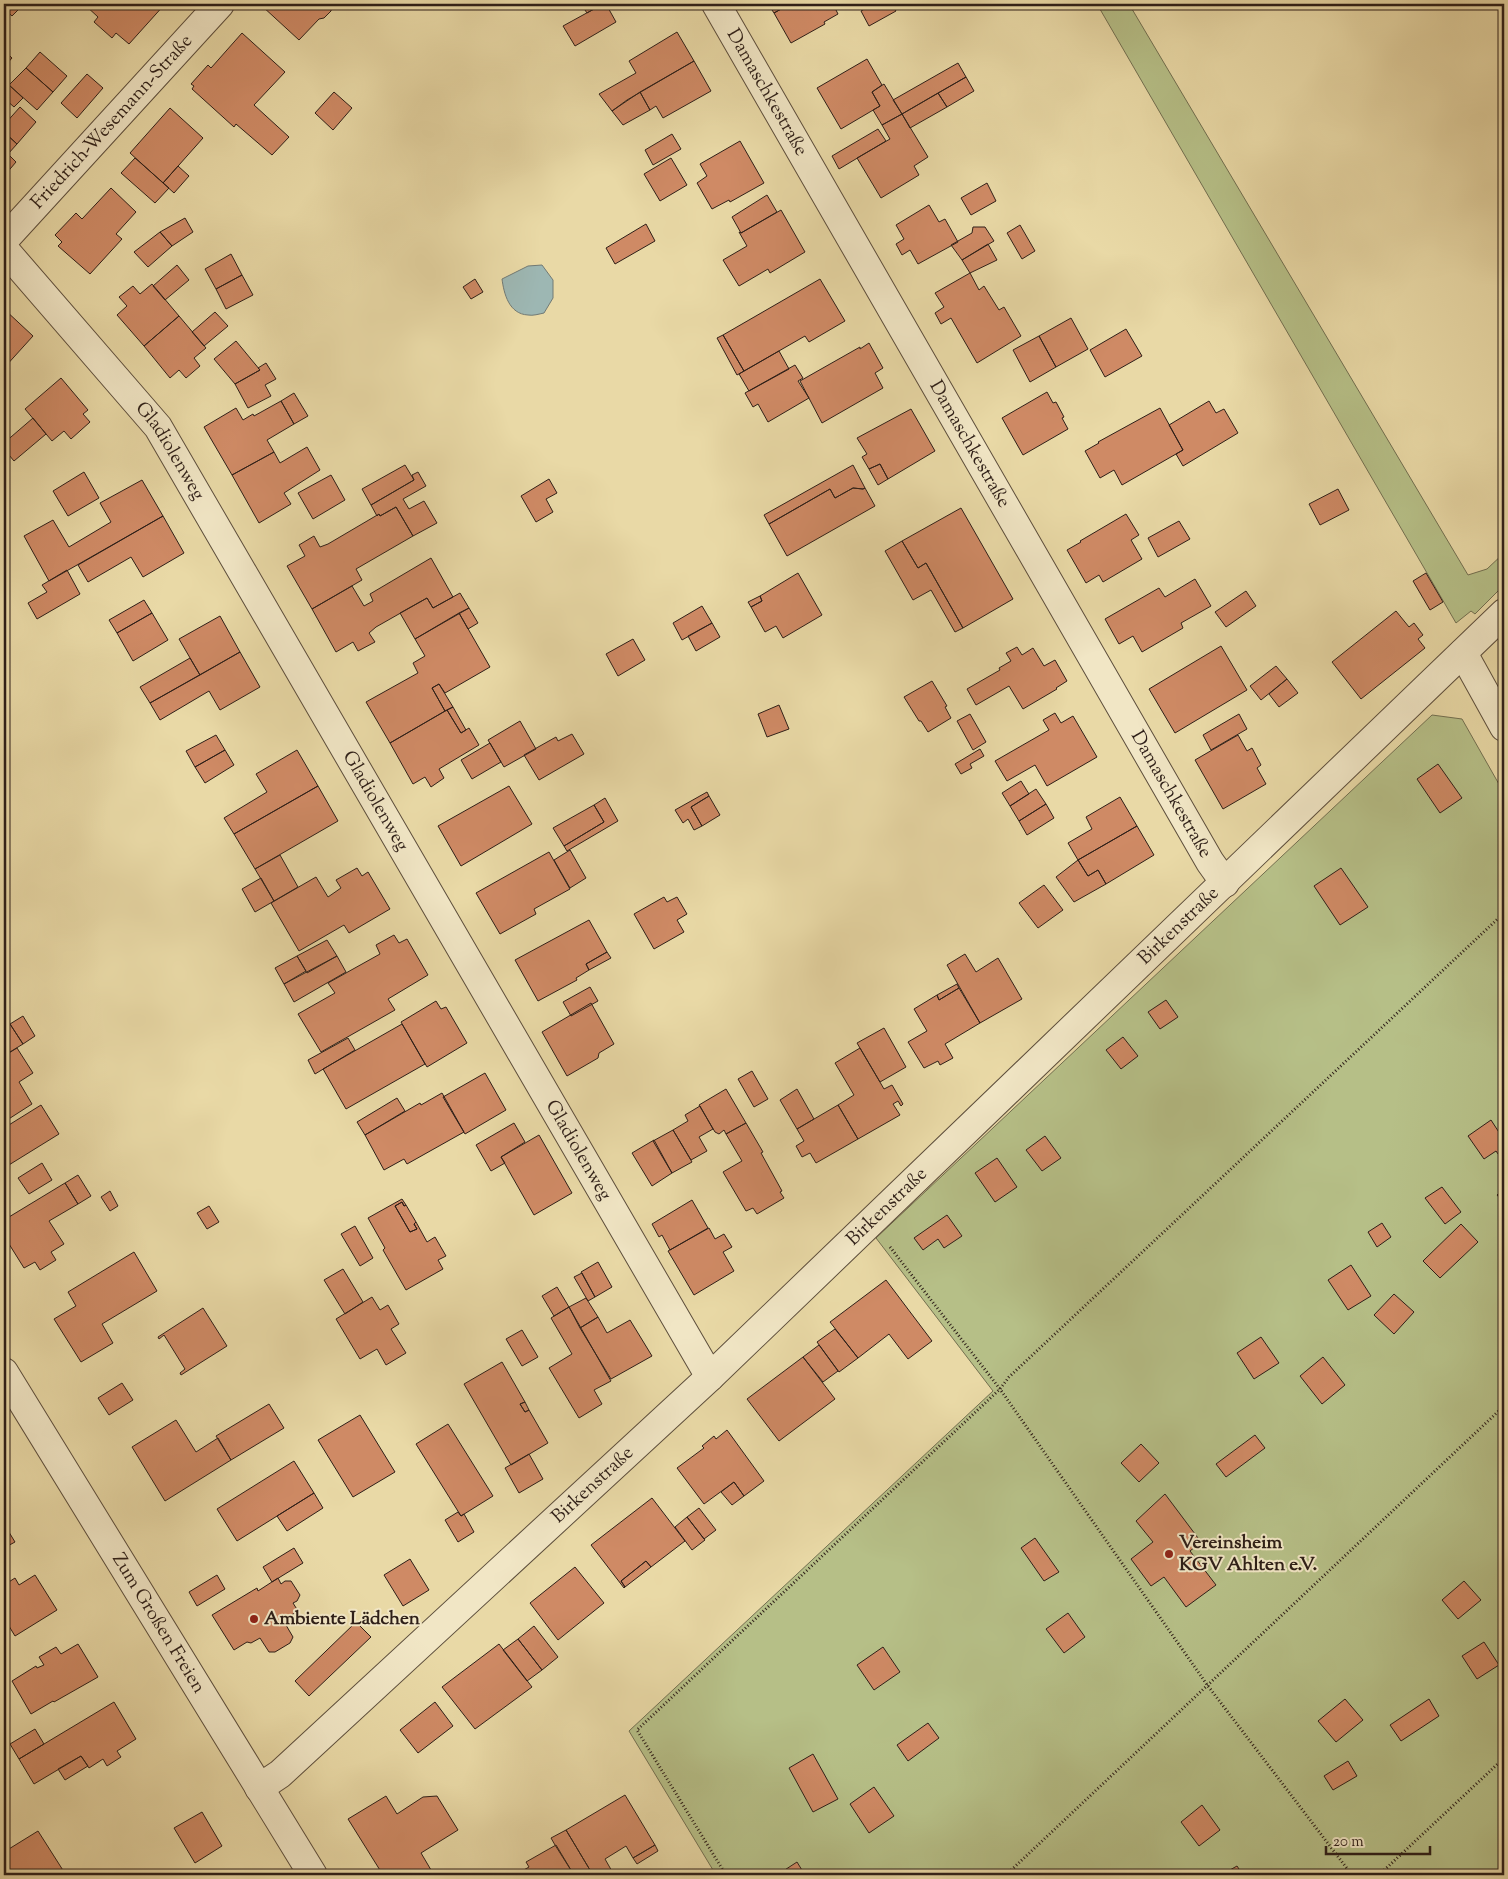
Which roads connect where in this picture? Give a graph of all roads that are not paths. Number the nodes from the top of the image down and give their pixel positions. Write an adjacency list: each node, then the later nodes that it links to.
1 (220, 4): 3 (street, Friedrich-Wesemann-Straße)
2 (716, 4): 8 (street, Damaschkestraße)
3 (4, 240)
4 (4, 249): 10 (street, Gladiolenweg)
5 (1504, 613): 6 (street, Birkenstraße)
6 (1463, 653): 7 (street); 8 (street, Birkenstraße)
7 (1504, 727)
8 (1225, 883): 10 (street, Birkenstraße)
9 (4, 1372): 11 (street, Zum Großen Freien)
10 (710, 1377): 11 (street, Birkenstraße)
11 (259, 1788): 12 (street, Zum Großen Freien)
12 (313, 1875)

